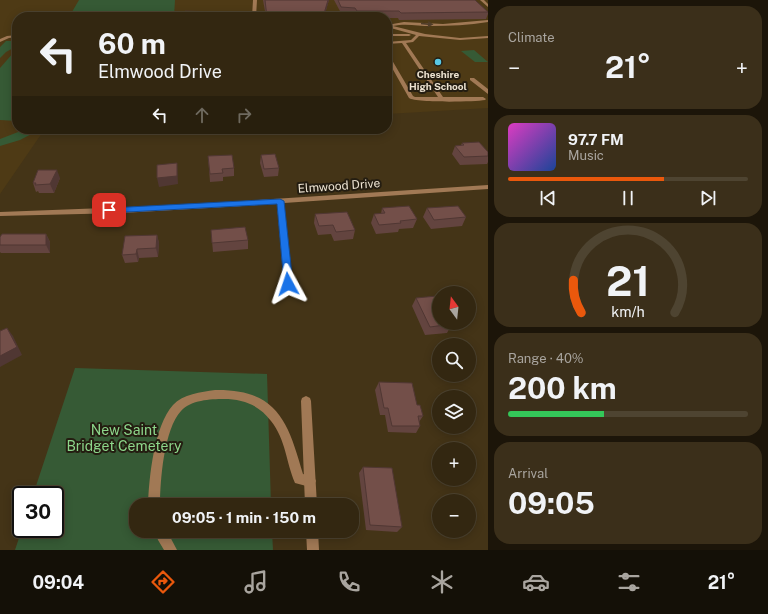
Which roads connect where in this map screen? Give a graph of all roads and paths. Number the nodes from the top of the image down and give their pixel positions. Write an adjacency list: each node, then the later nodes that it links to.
1 (255, 0): 4 (street)
2 (482, 0): 3 (street)
3 (488, 6)
4 (254, 12)
5 (488, 21): 6 (street, one-way to 5)
6 (392, 25)
7 (392, 27): 10 (street)
8 (392, 35): 9 (street)
9 (418, 35): 10 (street); 14 (street)
10 (427, 36): 12 (street)
11 (12, 37): 13 (street)
12 (488, 37)
13 (0, 42)
14 (403, 42): 15 (street); 20 (street)
15 (392, 43)
16 (392, 64): 20 (street)
17 (472, 80): 18 (street)
18 (488, 92)
19 (484, 99): 20 (street)
20 (442, 100)
21 (488, 187): 22 (street, Elmwood Drive)
22 (280, 201): 23 (street, Elmwood Drive); 24 (street)
23 (0, 214)
24 (288, 284)
25 (306, 401): 26 (street)
26 (310, 481): 27 (street); 28 (street)
27 (154, 498)
28 (311, 498)
29 (163, 538): 31 (street)
30 (312, 538): 32 (street)
31 (171, 550)
32 (313, 550)

